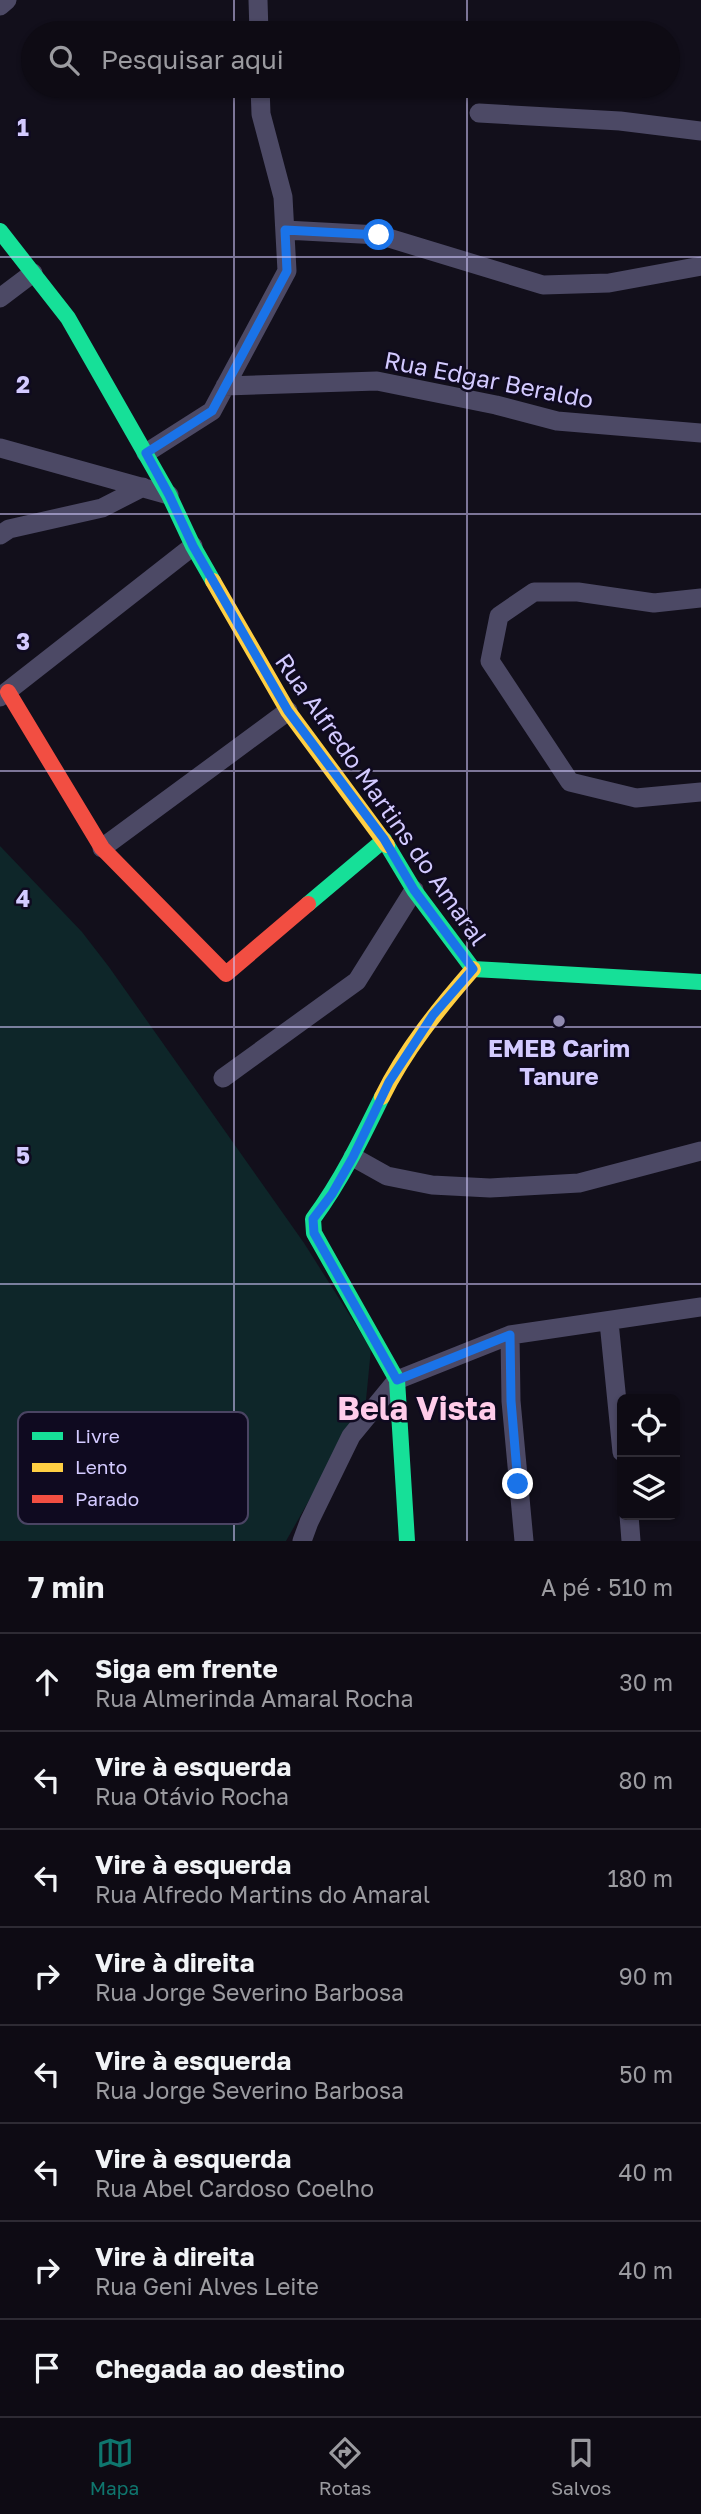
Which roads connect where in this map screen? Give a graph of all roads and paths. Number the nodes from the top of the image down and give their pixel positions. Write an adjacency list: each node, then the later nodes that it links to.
1 (7, 0): 3 (street)
2 (258, 0): 4 (street)
3 (0, 6)
4 (259, 21)
5 (260, 98): 8 (street)
6 (479, 113): 7 (street)
7 (701, 131)
8 (285, 230): 10 (street); 13 (street)
9 (0, 231): 11 (street, Rua Alfredo Martins do Amaral)
10 (701, 266)
11 (33, 273): 12 (street); 16 (street, Rua Alfredo Martins do Amaral)
12 (0, 298)
13 (225, 386): 14 (street, Rua Edgar Beraldo); 16 (street)
14 (701, 433)
15 (0, 448): 17 (street)
16 (146, 453): 18 (street, Rua Alfredo Martins do Amaral)
17 (143, 487): 18 (street); 19 (street)
18 (169, 495): 20 (street, Rua Alfredo Martins do Amaral)
19 (0, 535)
20 (193, 546): 22 (street); 23 (street, Rua Alfredo Martins do Amaral)
21 (701, 598): 24 (street)
22 (4, 694): 26 (street)
23 (288, 711): 25 (street, Rua Alfredo Martins do Amaral); 26 (street)
24 (701, 792)
25 (384, 839): 26 (street); 27 (street, Rua Alfredo Martins do Amaral)
26 (102, 848)
27 (414, 890): 28 (street, Rua Alfredo Martins do Amaral); 30 (street)
28 (473, 969): 29 (street, Rua Alfredo Martins do Amaral); 32 (street)
29 (701, 982)
30 (223, 1078)
31 (701, 1151): 32 (street)
32 (353, 1157): 36 (street)
33 (701, 1307): 34 (street)
34 (609, 1322): 35 (street); 37 (street)
35 (510, 1335): 36 (street); 41 (street)
36 (397, 1380): 39 (street); 40 (street)
37 (617, 1402)
38 (629, 1520): 42 (street)
39 (302, 1541)
40 (407, 1541)
41 (524, 1541)
42 (631, 1541)

